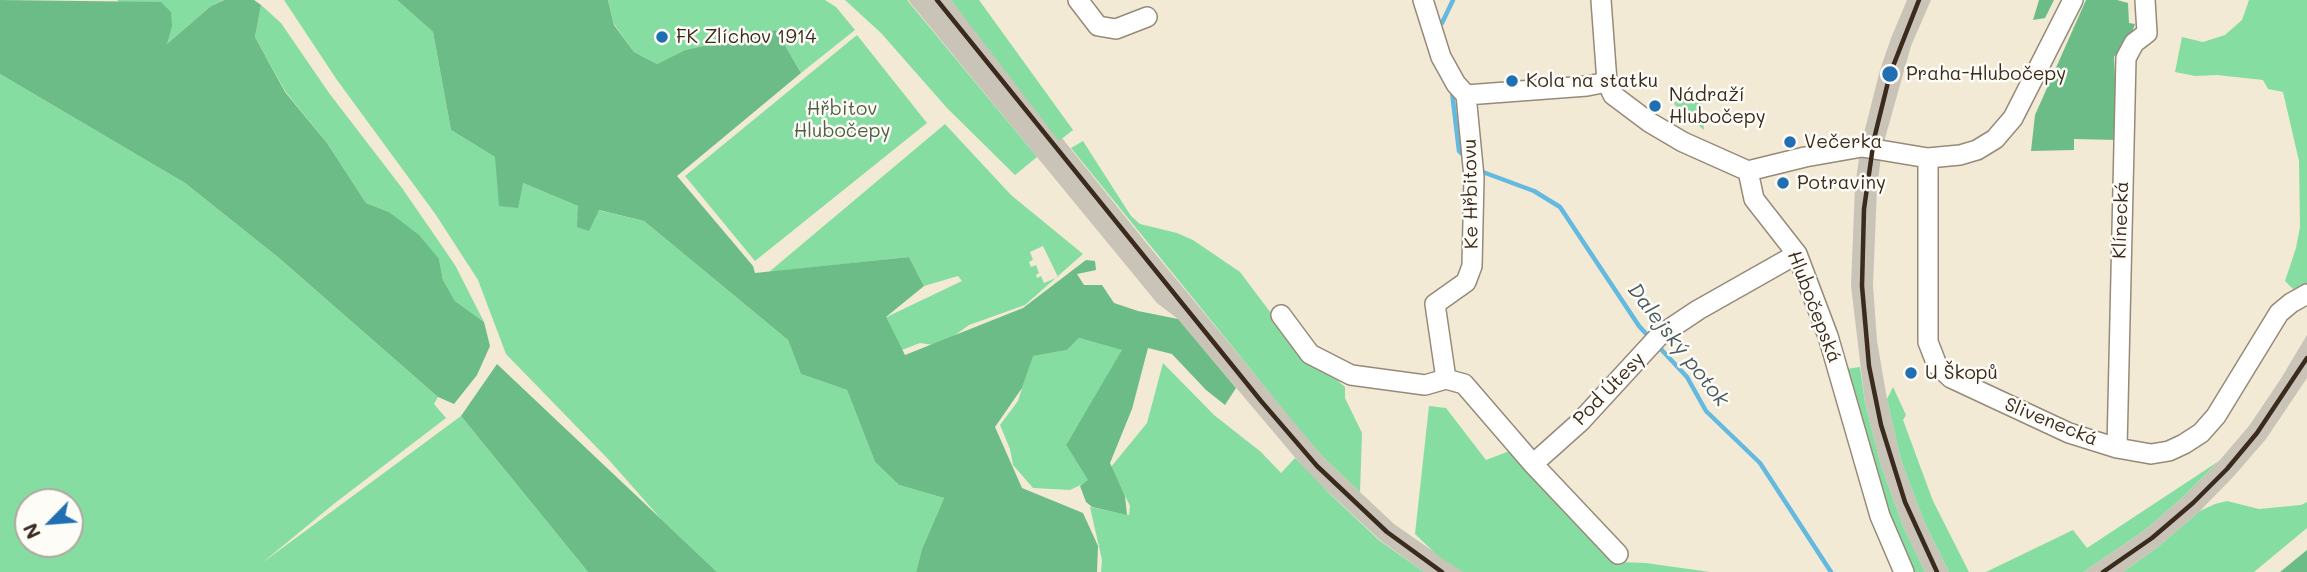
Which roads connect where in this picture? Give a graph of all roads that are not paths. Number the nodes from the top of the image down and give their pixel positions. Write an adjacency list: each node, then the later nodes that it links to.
1 (1078, 0): 6 (street)
2 (1423, 0): 8 (street)
3 (1601, 0): 7 (street)
4 (2073, 0): 9 (street)
5 (2145, 0): 15 (street, Klínecká)
6 (1147, 17)
7 (1607, 82): 8 (street); 10 (street)
8 (1466, 95): 14 (street, Ke Hřbitovu)
9 (1928, 158): 10 (street); 15 (street, Slivenecká)
10 (1748, 171): 11 (street, Hlubočepská)
11 (1797, 254): 16 (street, Pod Útesy); 18 (street, Hlubočepská)
12 (2307, 294): 15 (street, Slivenecká)
13 (1281, 315): 14 (street)
14 (1446, 379): 16 (street)
15 (2117, 448)
16 (1533, 464): 17 (street)
17 (1618, 554)
18 (1904, 572)

